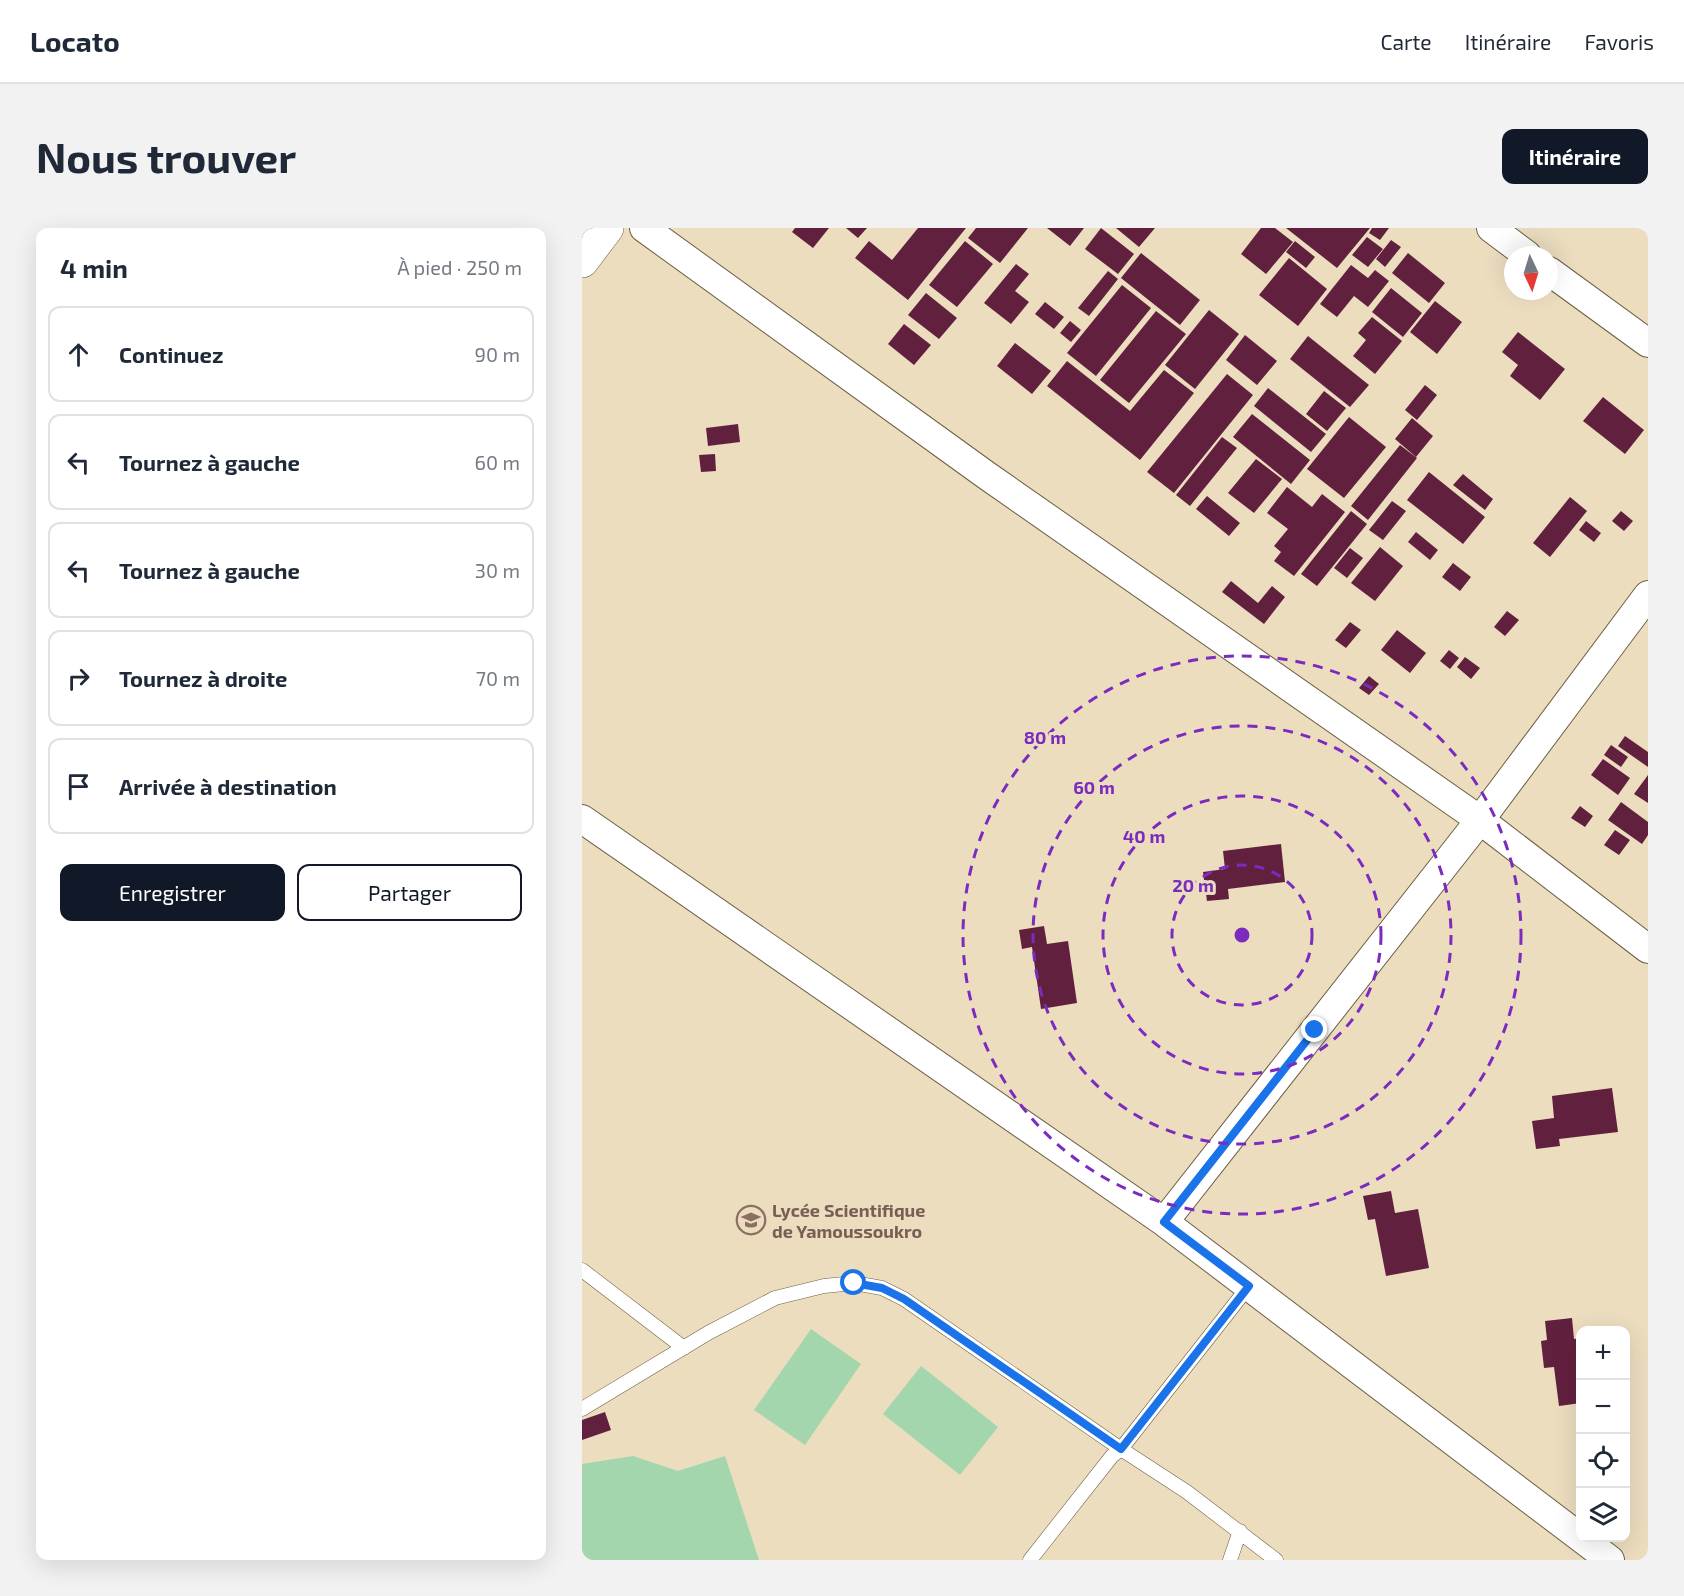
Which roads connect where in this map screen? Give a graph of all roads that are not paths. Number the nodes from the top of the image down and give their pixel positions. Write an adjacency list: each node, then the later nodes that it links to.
1 (607, 228): 5 (street)
2 (644, 228): 10 (street)
3 (1491, 228): 4 (street)
4 (1515, 246)
5 (582, 261)
6 (1558, 278): 7 (street)
7 (1648, 343)
8 (1648, 595): 10 (street)
9 (582, 819): 12 (street)
10 (1480, 820): 11 (street); 12 (street)
11 (1648, 949)
12 (1164, 1222): 14 (street)
13 (582, 1270): 15 (lane)
14 (1249, 1286): 17 (lane); 22 (street)
15 (684, 1348): 16 (lane); 17 (lane)
16 (582, 1409)
17 (1121, 1449): 18 (lane); 19 (lane)
18 (1240, 1531): 20 (lane); 21 (lane)
19 (1030, 1560)
20 (1230, 1560)
21 (1276, 1560)
22 (1610, 1560)

